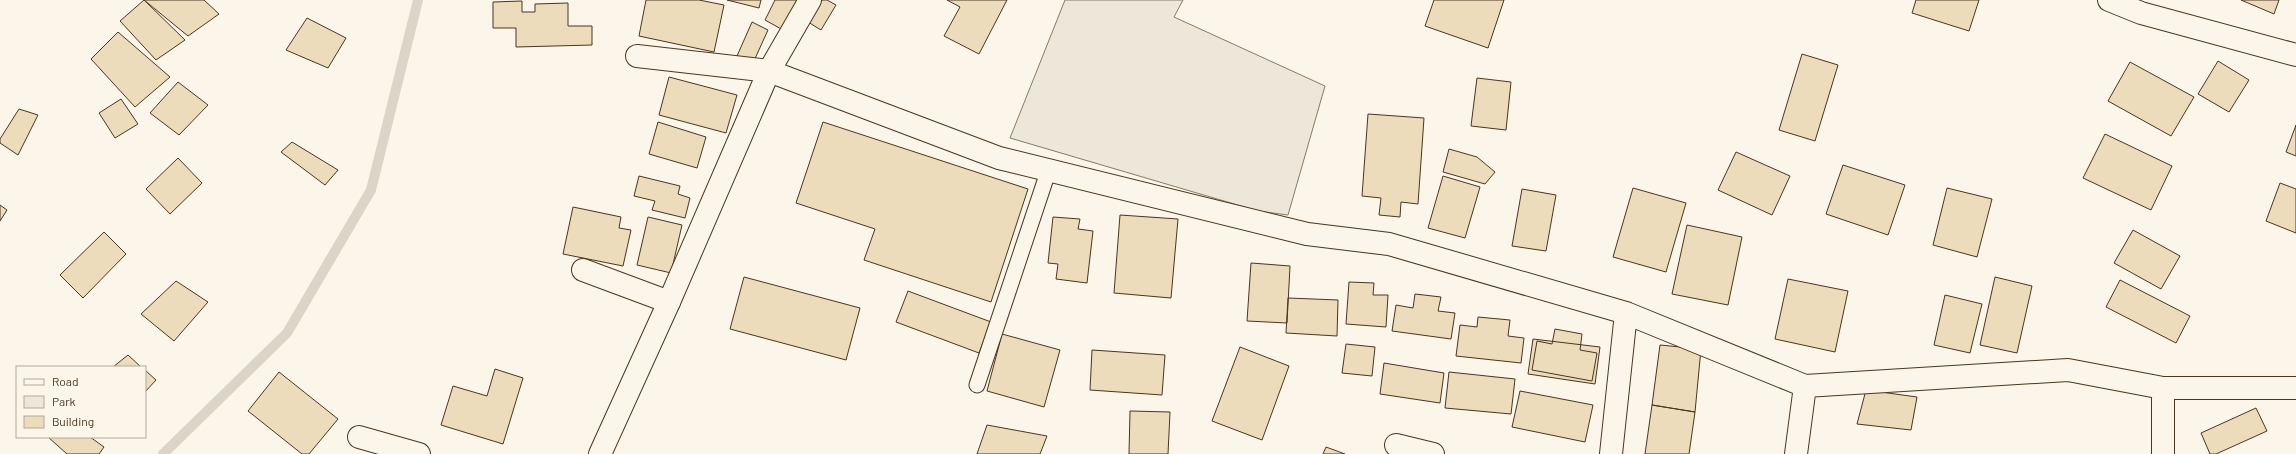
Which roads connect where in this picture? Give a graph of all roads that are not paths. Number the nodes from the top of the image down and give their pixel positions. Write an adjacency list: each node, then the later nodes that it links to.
1 (810, 0): 5 (street)
2 (2109, 0): 3 (street)
3 (2296, 55)
4 (637, 56): 5 (street)
5 (769, 71): 6 (street); 8 (street)
6 (1048, 172): 9 (street); 10 (lane)
7 (584, 270): 8 (street)
8 (670, 302): 17 (street)
9 (1626, 313): 11 (street); 19 (street)
10 (977, 385)
11 (1806, 386): 12 (street); 20 (street)
12 (2163, 388): 13 (street); 21 (street)
13 (2296, 388)
14 (359, 437): 16 (street)
15 (1396, 445): 18 (street)
16 (419, 454)
17 (600, 454)
18 (1432, 454)
19 (1611, 454)
20 (1796, 454)
21 (2163, 454)

